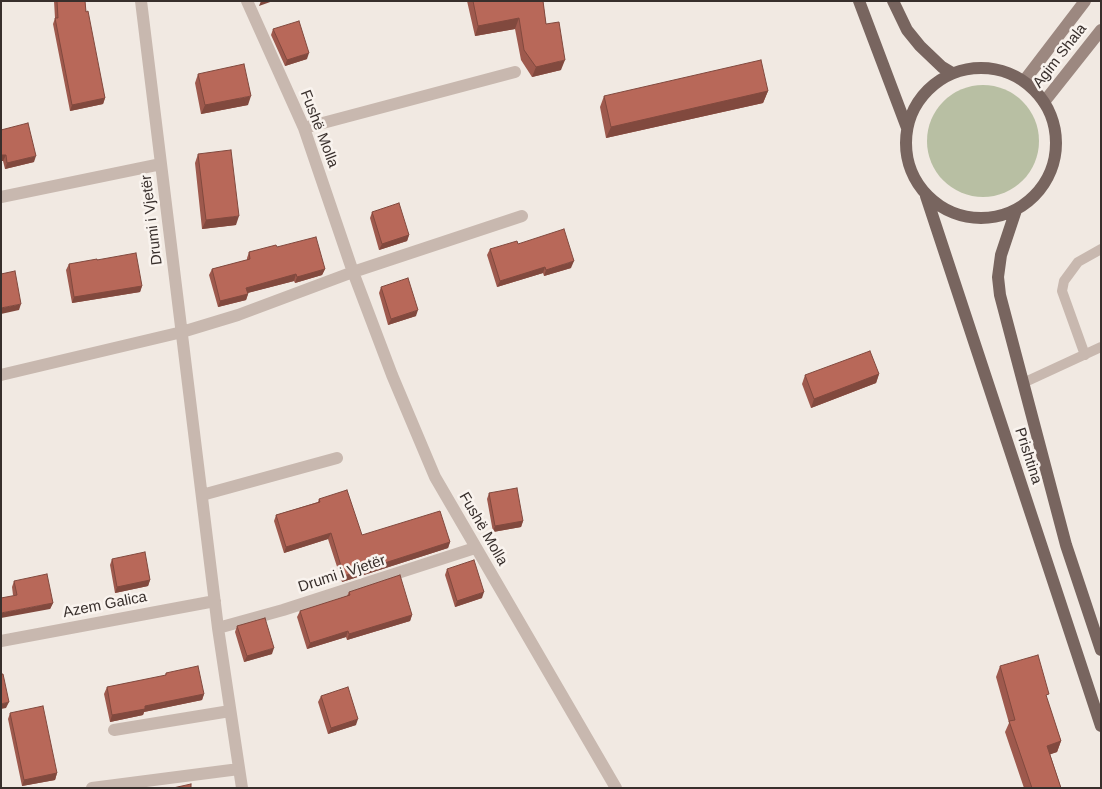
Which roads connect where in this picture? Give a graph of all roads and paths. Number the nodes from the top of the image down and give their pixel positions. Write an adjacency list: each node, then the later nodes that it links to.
1 (141, 1): 13 (street, Drumi i Vjetër)
2 (247, 1): 11 (street, Fushë Molla)
3 (859, 1): 12 (main road)
4 (893, 1): 8 (main road)
5 (1085, 1): 9 (main road, Agim Shala)
6 (1101, 30): 10 (main road, Agim Shala)
7 (515, 72): 11 (street)
8 (952, 73): 9 (main road, Prishtina); 12 (main road, Prishtina)
9 (1024, 81): 10 (main road, Prishtina)
10 (1044, 102): 16 (main road, Prishtina)
11 (304, 128): 19 (street, Fushë Molla)
12 (907, 128): 14 (main road, Prishtina)
13 (161, 164): 15 (street, Drumi i Vjetër); 20 (street, Drumi i Vjetër)
14 (926, 196): 16 (main road, Prishtina); 33 (main road, Prishtina)
15 (1, 197)
16 (1016, 210): 24 (main road, Prishtina)
17 (522, 216): 19 (street)
18 (1101, 249): 22 (lane)
19 (353, 272): 20 (street); 27 (street, Fushë Molla)
20 (182, 332): 23 (street); 26 (street, Drumi i Vjetër)
21 (1101, 347): 22 (lane)
22 (1085, 355): 24 (lane)
23 (1, 375)
24 (1023, 383): 31 (main road, Prishtina)
25 (337, 458): 26 (street)
26 (202, 496): 28 (street, Drumi i Vjetër)
27 (475, 548): 29 (street, Drumi i Vjetër); 38 (street, Fushë Molla)
28 (215, 601): 29 (street, Drumi i Vjetër); 30 (street, Azem Galica)
29 (218, 628): 32 (street, Drumi i Vjetër)
30 (1, 641)
31 (1101, 650)
32 (230, 711): 34 (street); 35 (street, Drumi i Vjetër)
33 (1101, 726)
34 (114, 730)
35 (239, 769): 36 (street); 37 (street, Drumi i Vjetër)
36 (92, 788)
37 (242, 788)
38 (616, 788)

